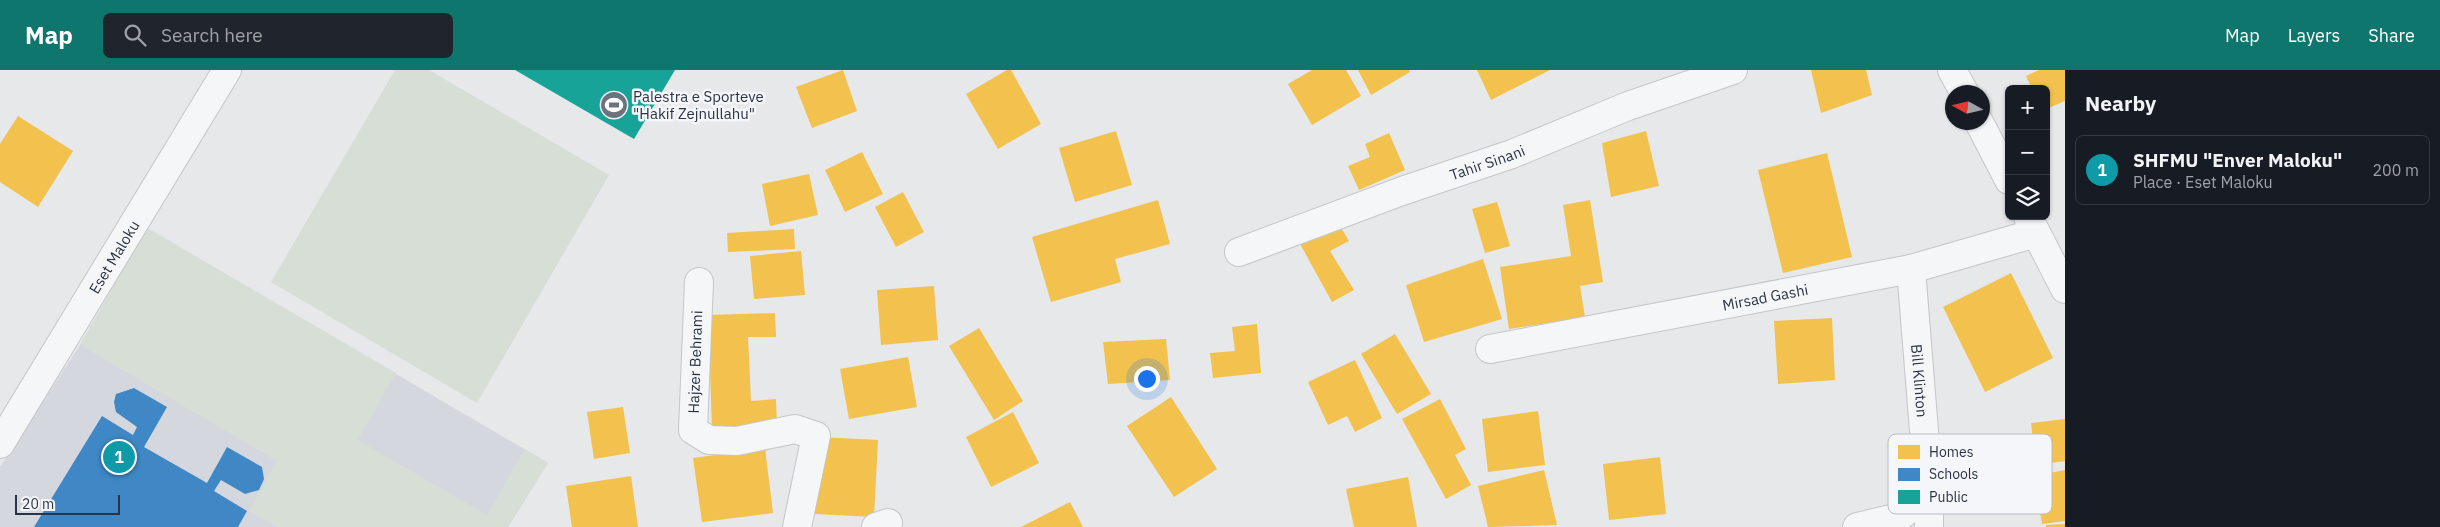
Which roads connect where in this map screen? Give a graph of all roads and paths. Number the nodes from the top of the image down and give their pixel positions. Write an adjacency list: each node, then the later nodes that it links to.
1 (227, 70): 14 (street, Eset Maloku)
2 (1733, 70): 8 (street, Tahir Sinani)
3 (1952, 70): 4 (street)
4 (1960, 85)
5 (1983, 130): 6 (street)
6 (2006, 175)
7 (2032, 225): 9 (street, Mirsad Gashi); 11 (street)
8 (1239, 252)
9 (1911, 269): 12 (street, Mirsad Gashi); 13 (street, Bill Klinton)
10 (699, 282): 17 (street, Hajzer Behrami)
11 (2065, 289)
12 (1490, 349)
13 (1924, 434)
14 (0, 444)
15 (1903, 514): 18 (street)
16 (1929, 514): 19 (street, Bill Klinton)
17 (797, 527)
18 (1857, 527)
19 (1929, 527)

